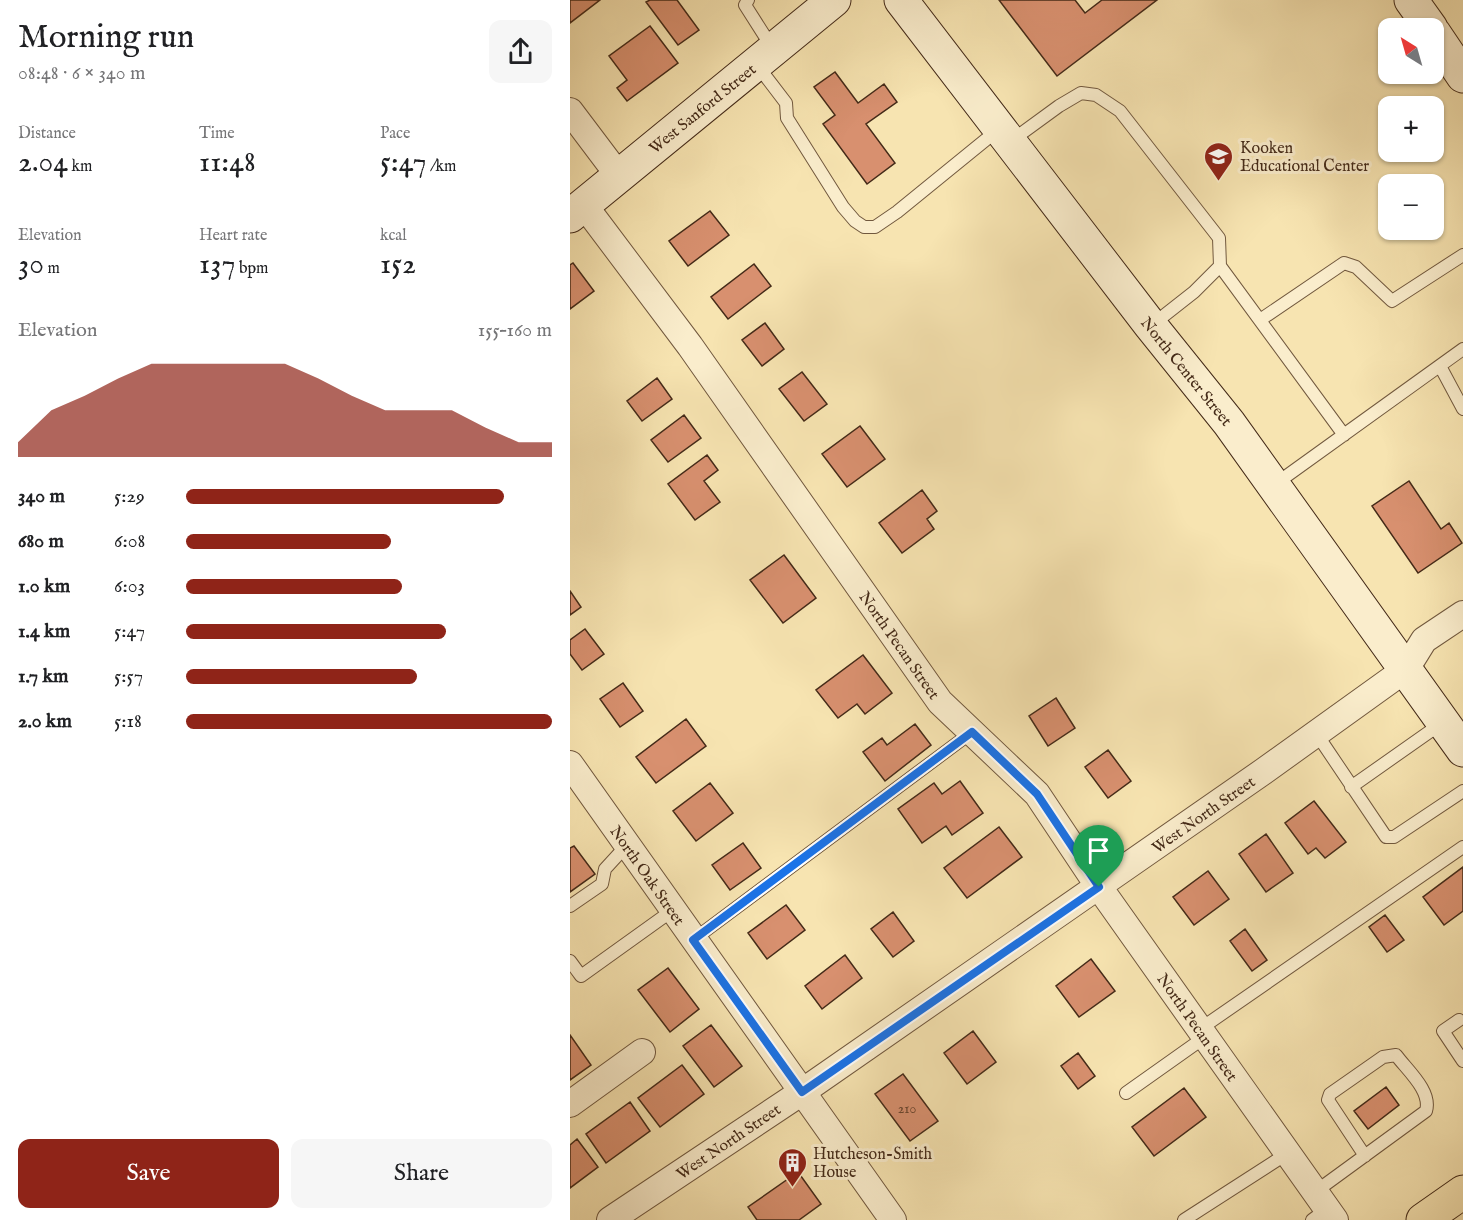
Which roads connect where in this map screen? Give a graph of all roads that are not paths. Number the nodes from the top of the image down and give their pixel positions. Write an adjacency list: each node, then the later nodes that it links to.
1 (748, 0): 7 (lane)
2 (834, 0): 7 (main road, West Sanford Street)
3 (901, 0): 10 (main road, North Center Street)
4 (1411, 0): 5 (main road)
5 (1424, 18)
6 (1444, 48): 8 (main road)
7 (765, 57): 10 (lane); 11 (main road, West Sanford Street)
8 (1463, 76)
9 (570, 111): 11 (street)
10 (1005, 135): 14 (lane); 16 (main road, North Center Street)
11 (619, 176): 12 (main road, West Sanford Street)
12 (577, 210): 25 (street, North Pecan Street)
13 (1463, 255): 15 (lane)
14 (1220, 266): 15 (lane); 16 (lane)
15 (1260, 320): 20 (lane)
16 (1151, 326): 21 (main road, North Center Street)
17 (1463, 350): 18 (lane)
18 (1440, 366): 19 (lane); 20 (lane)
19 (1463, 409)
20 (1344, 435): 21 (lane)
21 (1273, 486): 23 (main road, North Center Street)
22 (1463, 614): 23 (street)
23 (1406, 669): 24 (main road, North Center Street); 26 (street, West North Street)
24 (1443, 722): 27 (main road, North Center Street); 29 (lane)
25 (972, 732): 33 (street, North Pecan Street); 36 (lane)
26 (1316, 733): 29 (lane); 33 (street, West North Street)
27 (1463, 750)
28 (570, 764): 31 (street, North Oak Street)
29 (1351, 787): 30 (lane)
30 (1463, 791)
31 (627, 845): 34 (lane); 35 (street, North Oak Street)
32 (1463, 847): 39 (lane)
33 (1099, 887): 39 (street, North Pecan Street); 42 (street, West North Street)
34 (570, 906)
35 (673, 910): 36 (street, North Oak Street); 37 (lane)
36 (693, 940): 42 (street, North Oak Street)
37 (570, 961)
38 (1459, 1020): 41 (lane)
39 (1202, 1033): 43 (lane); 45 (street, North Pecan Street)
40 (642, 1052): 44 (street)
41 (1463, 1061)
42 (802, 1092): 49 (street, West North Street); 50 (street, North Oak Street)
43 (1126, 1093)
44 (570, 1104)
45 (1287, 1153): 48 (street, North Pecan Street); 51 (lane)
46 (1365, 1156): 46 (lane); 48 (lane)
47 (1463, 1192): 52 (main road)
48 (1322, 1210)
49 (610, 1220)
50 (893, 1220)
51 (1184, 1220)
52 (1423, 1220)

